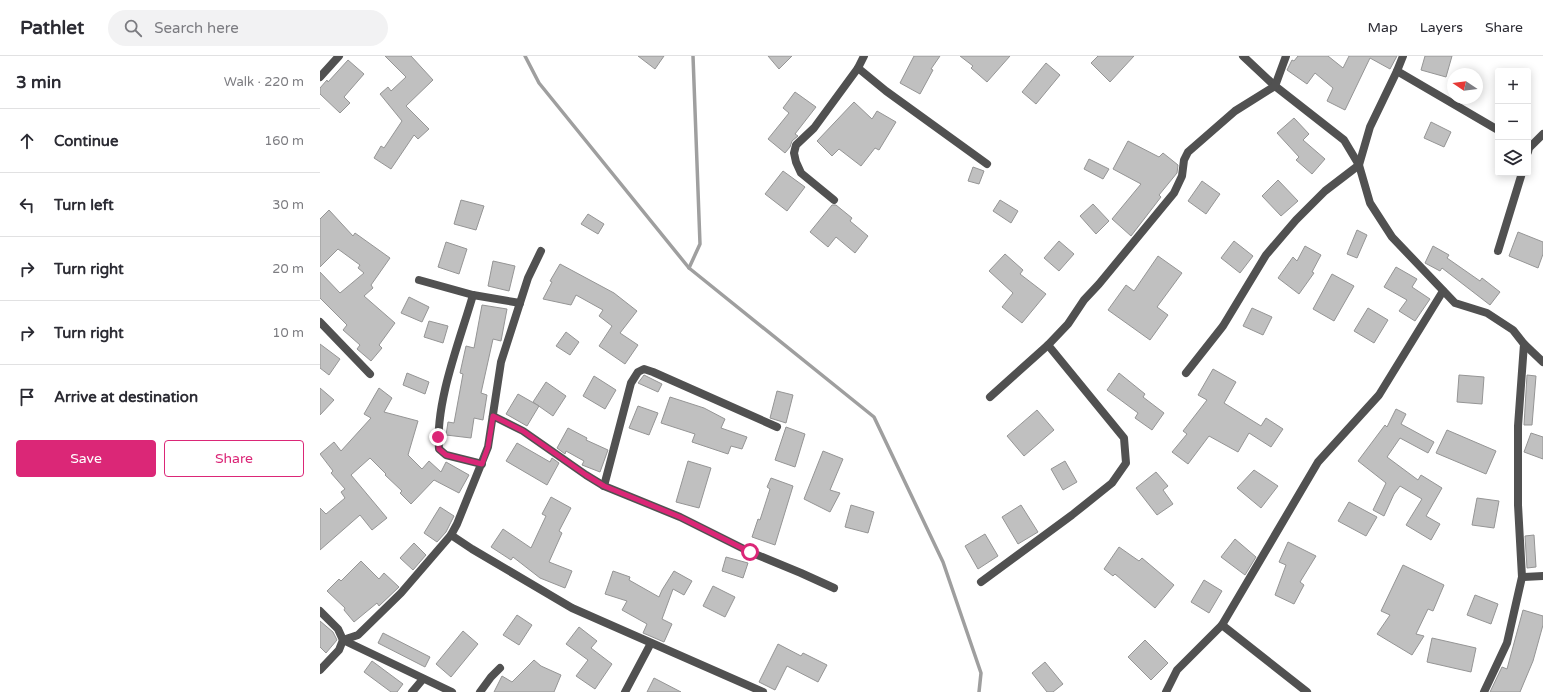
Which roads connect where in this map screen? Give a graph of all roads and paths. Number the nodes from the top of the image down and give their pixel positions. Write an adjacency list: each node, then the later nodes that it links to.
1 (339, 56): 8 (street)
2 (864, 56): 6 (street)
3 (1242, 56): 9 (street)
4 (1286, 56): 9 (street)
5 (1403, 56): 7 (street)
6 (858, 68): 13 (street); 16 (street)
7 (1397, 71): 10 (street); 14 (street)
8 (320, 77)
9 (1275, 86): 14 (street); 25 (street)
10 (1495, 128)
11 (1543, 134): 12 (street)
12 (1531, 147)
13 (987, 164)
14 (1359, 165): 20 (street); 27 (street)
15 (1521, 176): 17 (street)
16 (834, 200)
17 (1498, 251)
18 (541, 252): 22 (street)
19 (419, 280): 21 (street)
20 (1443, 291): 24 (street); 40 (street)
21 (473, 295): 22 (street); 32 (street)
22 (520, 303): 30 (street)
23 (320, 322): 28 (street)
24 (1524, 344): 26 (street); 36 (street)
25 (1048, 345): 29 (street); 37 (street)
26 (1543, 362)
27 (1186, 372)
28 (370, 374)
29 (990, 397)
30 (493, 416): 32 (street); 33 (street)
31 (777, 427): 33 (street)
32 (482, 464): 34 (street)
33 (604, 486): 38 (street)
34 (451, 535): 41 (street); 42 (street)
35 (1543, 576): 36 (street)
36 (1522, 577): 53 (street)
37 (981, 582)
38 (834, 588)
39 (320, 611): 41 (street)
40 (1222, 625): 51 (street); 52 (street)
41 (344, 640): 44 (street); 45 (street)
42 (651, 642): 49 (street); 50 (street)
43 (500, 668): 48 (street)
44 (320, 670)
45 (423, 679): 46 (street); 47 (street)
46 (412, 692)
47 (452, 692)
48 (480, 692)
49 (625, 692)
50 (763, 692)
51 (1166, 692)
52 (1307, 692)
53 (1484, 692)

